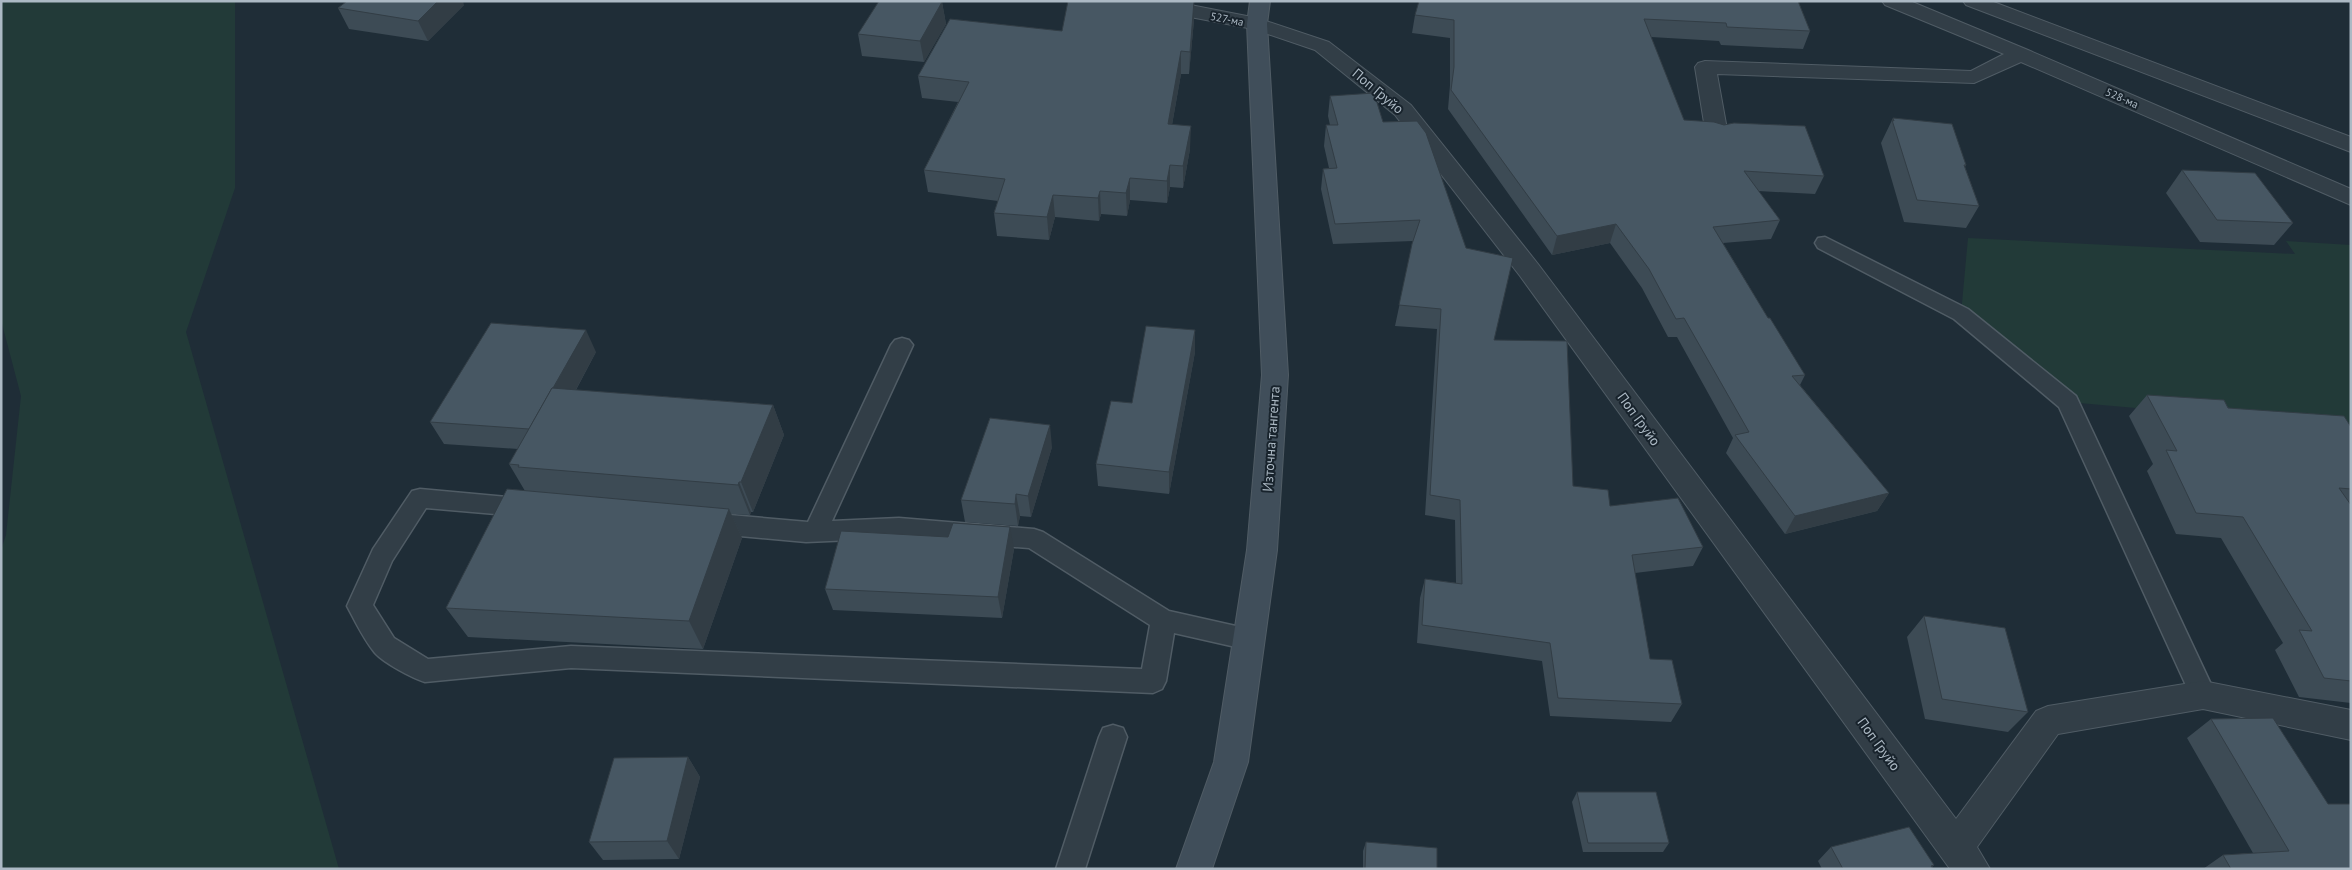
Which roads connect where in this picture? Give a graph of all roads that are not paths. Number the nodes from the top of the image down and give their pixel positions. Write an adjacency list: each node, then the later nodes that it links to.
1 (1138, 1): 4 (street, 527-ма)
2 (1892, 1): 5 (street, 528-ма)
3 (1973, 1): 7 (street)
4 (1259, 13): 15 (street, Източна тангента); 19 (street, Поп Груйо)
5 (2021, 54): 6 (street); 8 (street, 528-ма)
6 (1717, 135)
7 (2351, 145)
8 (2351, 198)
9 (1825, 243): 16 (lane)
10 (902, 345): 13 (lane)
11 (549, 510): 14 (lane)
12 (687, 522): 13 (lane)
13 (815, 532): 14 (lane)
14 (1164, 620): 15 (lane)
15 (1249, 639): 21 (street, Източна тангента)
16 (2203, 695): 17 (street); 19 (street)
17 (2351, 726)
18 (1113, 737): 20 (lane)
19 (1964, 858)
20 (1070, 869)
21 (1194, 869)

